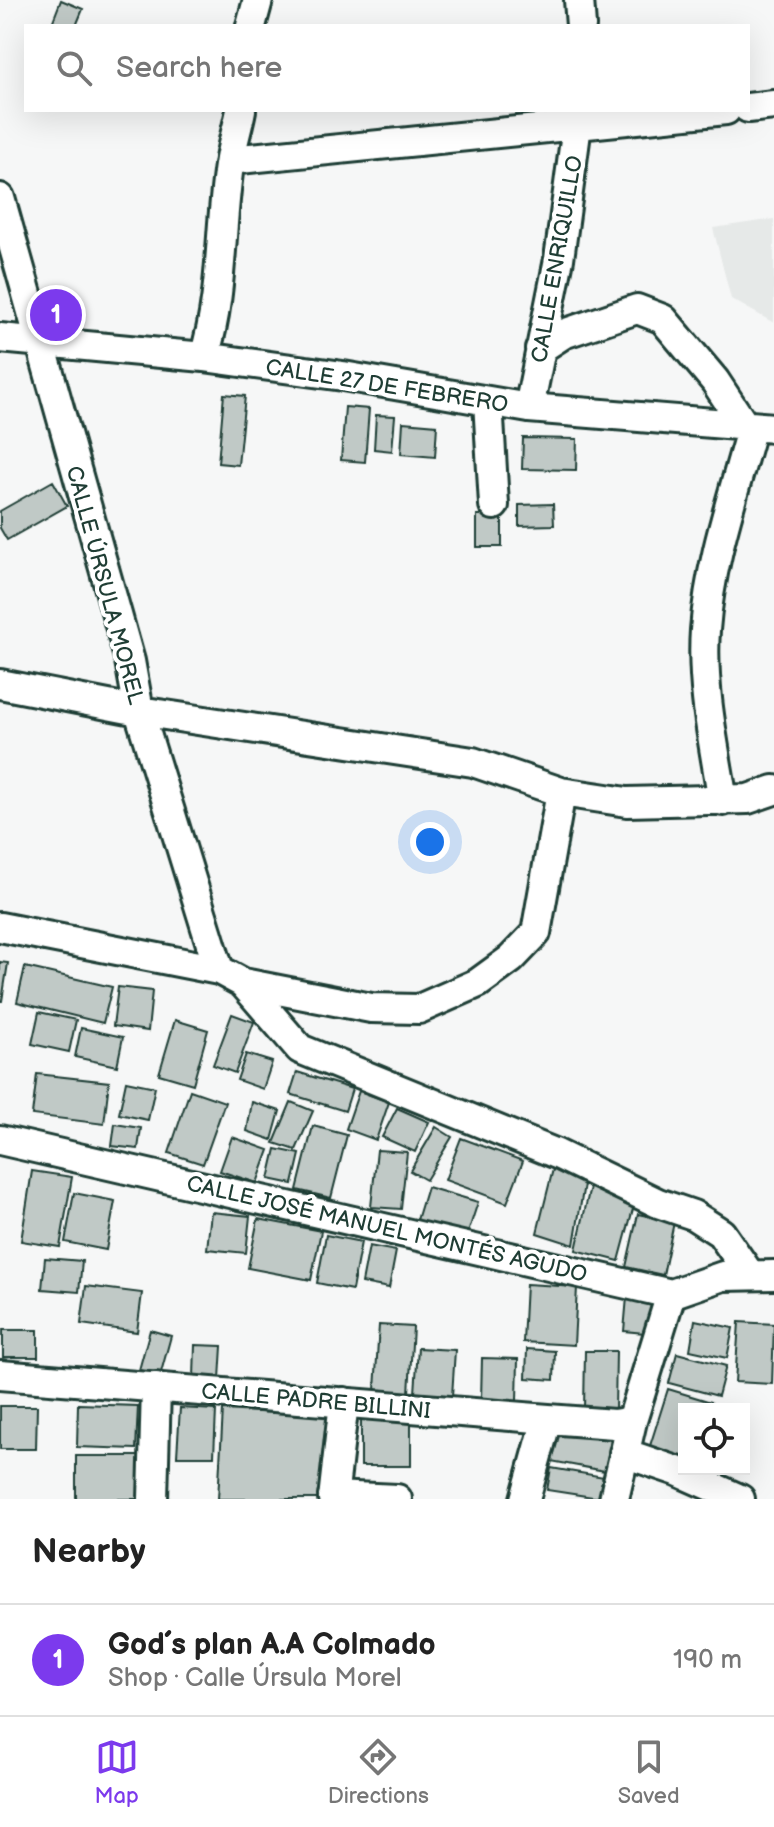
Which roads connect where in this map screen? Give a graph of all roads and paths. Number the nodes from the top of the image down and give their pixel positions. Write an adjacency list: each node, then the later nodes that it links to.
1 (258, 0): 3 (street)
2 (579, 0): 4 (street)
3 (252, 24)
4 (581, 24)
5 (774, 105): 6 (street)
6 (750, 108)
7 (241, 112): 10 (street)
8 (689, 112): 9 (street)
9 (579, 118): 10 (street); 14 (street, CALLE ENRIQUILLO)
10 (230, 160): 15 (street)
11 (0, 198): 13 (street, CALLE ÚRSULA MOREL)
12 (0, 338): 13 (street, CALLE 27 DE FEBRERO)
13 (41, 344): 15 (street, CALLE 27 DE FEBRERO); 21 (street, CALLE ÚRSULA MOREL)
14 (540, 349): 17 (street, CALLE ENRIQUILLO); 18 (street)
15 (204, 357): 16 (street, CALLE 27 DE FEBRERO)
16 (488, 401): 17 (street, CALLE 27 DE FEBRERO); 19 (street)
17 (529, 408): 18 (street, CALLE 27 DE FEBRERO)
18 (757, 427): 24 (street)
19 (494, 505)
20 (0, 684): 21 (street)
21 (139, 711): 23 (street); 26 (street, CALLE ÚRSULA MOREL)
22 (774, 790): 24 (street)
23 (561, 792): 24 (street); 26 (street)
24 (723, 801)
25 (0, 927): 26 (street)
26 (231, 977): 28 (street)
27 (0, 1140): 29 (street, CALLE JOSÉ MANUEL MONTÉS AGUDO)
28 (762, 1275): 29 (street)
29 (671, 1294): 34 (street)
30 (0, 1375): 31 (street, CALLE PADRE BILLINI)
31 (156, 1387): 32 (street, CALLE PADRE BILLINI); 37 (street)
32 (344, 1402): 33 (street, CALLE PADRE BILLINI); 36 (street)
33 (547, 1419): 34 (street, CALLE PADRE BILLINI); 39 (street)
34 (632, 1421): 35 (street)
35 (624, 1453): 40 (street); 41 (street)
36 (333, 1498): 38 (street)
37 (153, 1499)
38 (397, 1499)
39 (525, 1499)
40 (614, 1499)
41 (740, 1499)

